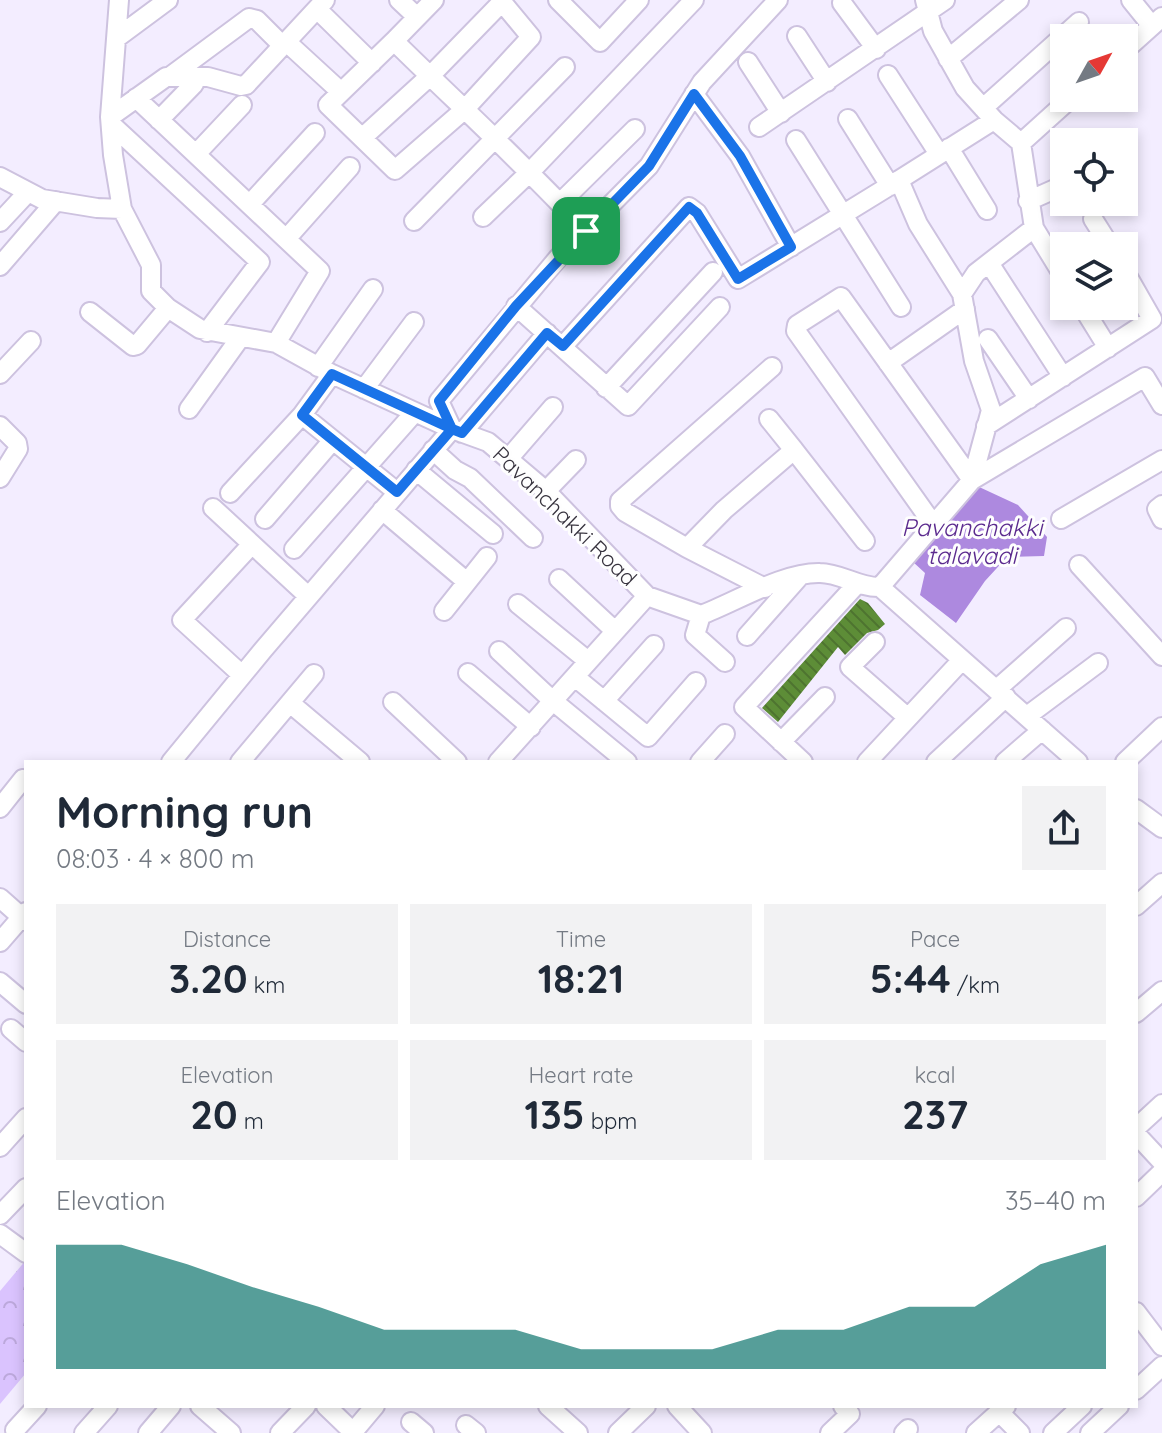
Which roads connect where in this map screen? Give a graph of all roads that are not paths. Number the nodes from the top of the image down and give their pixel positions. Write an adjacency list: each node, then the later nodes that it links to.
1 (119, 0): 19 (street)
2 (168, 0): 19 (street)
3 (399, 0): 15 (street)
4 (434, 0): 15 (street)
5 (558, 0): 11 (street)
6 (694, 0): 54 (street)
7 (778, 0): 34 (street)
8 (945, 0): 14 (street)
9 (1019, 0): 24 (street)
10 (1131, 0): 16 (street)
11 (635, 2)
12 (842, 3): 23 (street)
13 (322, 6): 22 (street); 26 (street)
14 (927, 6): 23 (street); 24 (street)
15 (417, 17): 21 (street)
16 (1157, 21): 20 (street)
17 (1079, 22): 40 (street)
18 (797, 36): 31 (street)
19 (118, 37): 42 (street)
20 (1138, 38)
21 (394, 41): 26 (street); 30 (street)
22 (288, 47): 28 (street); 28 (street); 33 (street)
23 (876, 49): 31 (street)
24 (948, 59): 40 (street)
25 (748, 62): 39 (street)
26 (372, 63): 33 (street)
27 (565, 67): 48 (street)
28 (172, 75): 35 (street)
29 (888, 75): 51 (street)
30 (430, 76): 37 (street); 37 (street); 47 (street)
31 (827, 82): 39 (street)
32 (194, 84): 43 (street)
33 (341, 92): 47 (street)
34 (694, 94): 71 (street); 74 (street)
35 (136, 98): 42 (street); 43 (street)
36 (242, 105): 52 (street)
37 (464, 110): 47 (street); 48 (street)
38 (1055, 112): 50 (street)
39 (781, 113): 44 (street)
40 (988, 114): 50 (street); 51 (street)
41 (848, 119): 56 (street)
42 (111, 120): 63 (street); 89 (street)
43 (159, 120): 52 (street)
44 (759, 127)
45 (635, 129): 61 (street)
46 (315, 133): 62 (street)
47 (362, 138)
48 (495, 140): 54 (street); 68 (street)
49 (796, 140): 65 (street)
50 (1021, 143): 60 (street)
51 (944, 151): 56 (street); 64 (street)
52 (196, 154): 62 (street)
53 (350, 167): 73 (street)
54 (531, 171): 61 (street); 66 (street)
55 (0, 177): 58 (street)
56 (895, 183): 65 (street); 81 (street)
57 (1050, 191): 60 (street)
58 (28, 192): 59 (street); 69 (street)
59 (56, 201): 63 (street); 77 (street)
60 (1028, 201): 70 (street)
61 (560, 203): 71 (street)
62 (250, 204): 73 (street)
63 (120, 209): 85 (street)
64 (987, 210)
65 (842, 216): 74 (street); 84 (street)
66 (483, 217)
67 (1093, 219): 72 (street)
68 (414, 221)
69 (0, 222)
70 (1034, 228): 75 (street); 76 (street)
71 (586, 231): 82 (street)
72 (1101, 232)
73 (287, 238): 94 (street)
74 (791, 247): 95 (street)
75 (1050, 254)
76 (989, 263): 81 (street); 101 (street)
77 (0, 266)
78 (713, 272): 102 (street)
79 (373, 289): 99 (street)
80 (1138, 294): 96 (street)
81 (964, 302): 97 (street); 112 (street)
82 (516, 306): 90 (street); 113 (street)
83 (720, 307): 102 (street)
84 (901, 307)
85 (168, 308): 86 (street); 89 (street)
86 (90, 312)
87 (1091, 320): 96 (street)
88 (414, 322): 103 (street)
89 (207, 332): 91 (street)
90 (547, 333): 95 (street); 113 (street)
91 (240, 338): 94 (street); 107 (street)
92 (988, 339): 104 (street)
93 (31, 341): 100 (street)
94 (276, 343): 99 (street, Pavanchakki Road)
95 (563, 346): 102 (street)
96 (1108, 348): 101 (street)
97 (888, 363): 123 (street); 133 (street)
98 (772, 367): 138 (street)
99 (325, 371): 103 (street, Pavanchakki Road); 109 (street)
100 (0, 374)
101 (1063, 377): 104 (street)
102 (606, 388)
103 (364, 389): 108 (street, Pavanchakki Road)
104 (1029, 399): 112 (street)
105 (1162, 405): 123 (street)
106 (553, 407): 117 (street)
107 (189, 409)
108 (415, 412): 113 (street, Pavanchakki Road); 120 (street)
109 (302, 415): 114 (street); 126 (street)
110 (769, 419): 116 (street)
111 (0, 426): 122 (street)
112 (986, 426): 123 (street)
113 (457, 431): 115 (street); 117 (street, Pavanchakki Road)
114 (333, 440): 120 (street); 130 (street)
115 (433, 450): 121 (street); 135 (street)
116 (794, 450): 136 (street); 138 (street)
117 (508, 459): 124 (street, Pavanchakki Road)
118 (576, 460): 124 (street)
119 (1162, 460): 131 (street)
120 (367, 468): 125 (street); 139 (street)
121 (416, 470): 125 (street); 134 (street)
122 (0, 478)
123 (972, 480): 133 (street)
124 (546, 491): 149 (street, Pavanchakki Road)
125 (397, 492): 129 (street)
126 (230, 493)
127 (1162, 505): 132 (street)
128 (213, 508): 137 (street)
129 (382, 510): 144 (street); 148 (street)
130 (265, 519)
131 (1061, 519)
132 (1162, 519)
133 (933, 524): 146 (street)
134 (493, 534)
135 (533, 538)
136 (865, 541)
137 (252, 544): 148 (street); 166 (street)
138 (687, 548): 147 (street)
139 (294, 549)
140 (487, 557): 144 (street)
141 (1079, 565): 159 (street)
142 (802, 574): 145 (street); 147 (street); 155 (street)
143 (559, 579): 154 (street)
144 (467, 582): 151 (street)
145 (857, 584): 146 (street); 181 (street)
146 (880, 587): 160 (street)
147 (765, 588): 152 (street)
148 (308, 596): 166 (street)
149 (647, 596): 152 (street, Pavanchakki Road); 154 (street)
150 (518, 604): 161 (street)
151 (444, 611)
152 (701, 615): 162 (street)
153 (1066, 628): 169 (street)
154 (614, 630): 161 (street)
155 (747, 636)
156 (875, 642): 176 (street)
157 (654, 645): 172 (street)
158 (499, 651): 171 (street)
159 (1162, 656)
160 (962, 660): 169 (street); 176 (street)
161 (588, 661): 167 (street)
162 (725, 662)
163 (1098, 663): 175 (street)
164 (468, 673): 177 (street)
165 (314, 674): 174 (street)
166 (242, 675): 182 (street)
167 (575, 677): 171 (street); 172 (street)
168 (696, 682): 172 (street)
169 (1002, 693): 175 (street); 191 (street)
170 (825, 697): 181 (street)
171 (553, 701): 177 (street); 187 (street)
172 (604, 701)
173 (393, 702): 185 (street)
174 (290, 703): 183 (street); 184 (street)
175 (1027, 716): 179 (street)
176 (907, 717): 190 (street)
177 (531, 727): 186 (street)
178 (1162, 727): 194 (street)
179 (1042, 730): 192 (street); 193 (street)
180 (725, 734): 188 (street)
181 (781, 742): 189 (street)
182 (173, 760)
183 (245, 760)
184 (358, 760)
185 (455, 760)
186 (500, 760)
187 (625, 760)
188 (702, 760)
189 (801, 760)
190 (869, 760)
191 (938, 760)
192 (1007, 760)
193 (1076, 760)
194 (1127, 760)
195 (23, 779): 196 (street)
196 (0, 808)
197 (1138, 810): 198 (street)
198 (1162, 828)
199 (1162, 883): 201 (street)
200 (0, 898): 202 (street)
201 (1138, 904)
202 (24, 917): 203 (street)
203 (0, 942)
204 (0, 982): 206 (street)
205 (1162, 991): 207 (street)
206 (24, 1002)
207 (1138, 1011)
208 (11, 1029): 209 (street)
209 (24, 1040)
210 (1162, 1104): 212 (street)
211 (24, 1120): 214 (street)
212 (1138, 1129)
213 (1138, 1133): 215 (street)
214 (0, 1147)
215 (1162, 1162)
216 (1162, 1172): 218 (street)
217 (24, 1190): 219 (street)
218 (1138, 1195)
219 (0, 1215)
220 (0, 1234): 221 (street)
221 (22, 1245)
222 (1138, 1315): 223 (street)
223 (1162, 1346)
224 (1162, 1366): 225 (street)
225 (1138, 1388)
226 (35, 1408): 240 (street)
227 (106, 1408): 242 (street)
228 (169, 1408): 243 (street)
229 (206, 1408): 244 (street)
230 (304, 1408): 245 (street)
231 (328, 1408): 241 (street)
232 (373, 1408): 241 (street)
233 (550, 1408): 246 (street)
234 (644, 1408): 247 (street)
235 (679, 1408): 248 (street)
236 (845, 1408): 249 (street)
237 (1080, 1408): 252 (street)
238 (1117, 1408): 253 (street)
239 (1002, 1409): 250 (street); 251 (street)
240 (15, 1430)
241 (354, 1432)
242 (84, 1433)
243 (148, 1433)
244 (231, 1433)
245 (280, 1433)
246 (578, 1433)
247 (618, 1433)
248 (702, 1433)
249 (830, 1433)
250 (976, 1433)
251 (1020, 1433)
252 (1053, 1433)
253 (1091, 1433)

